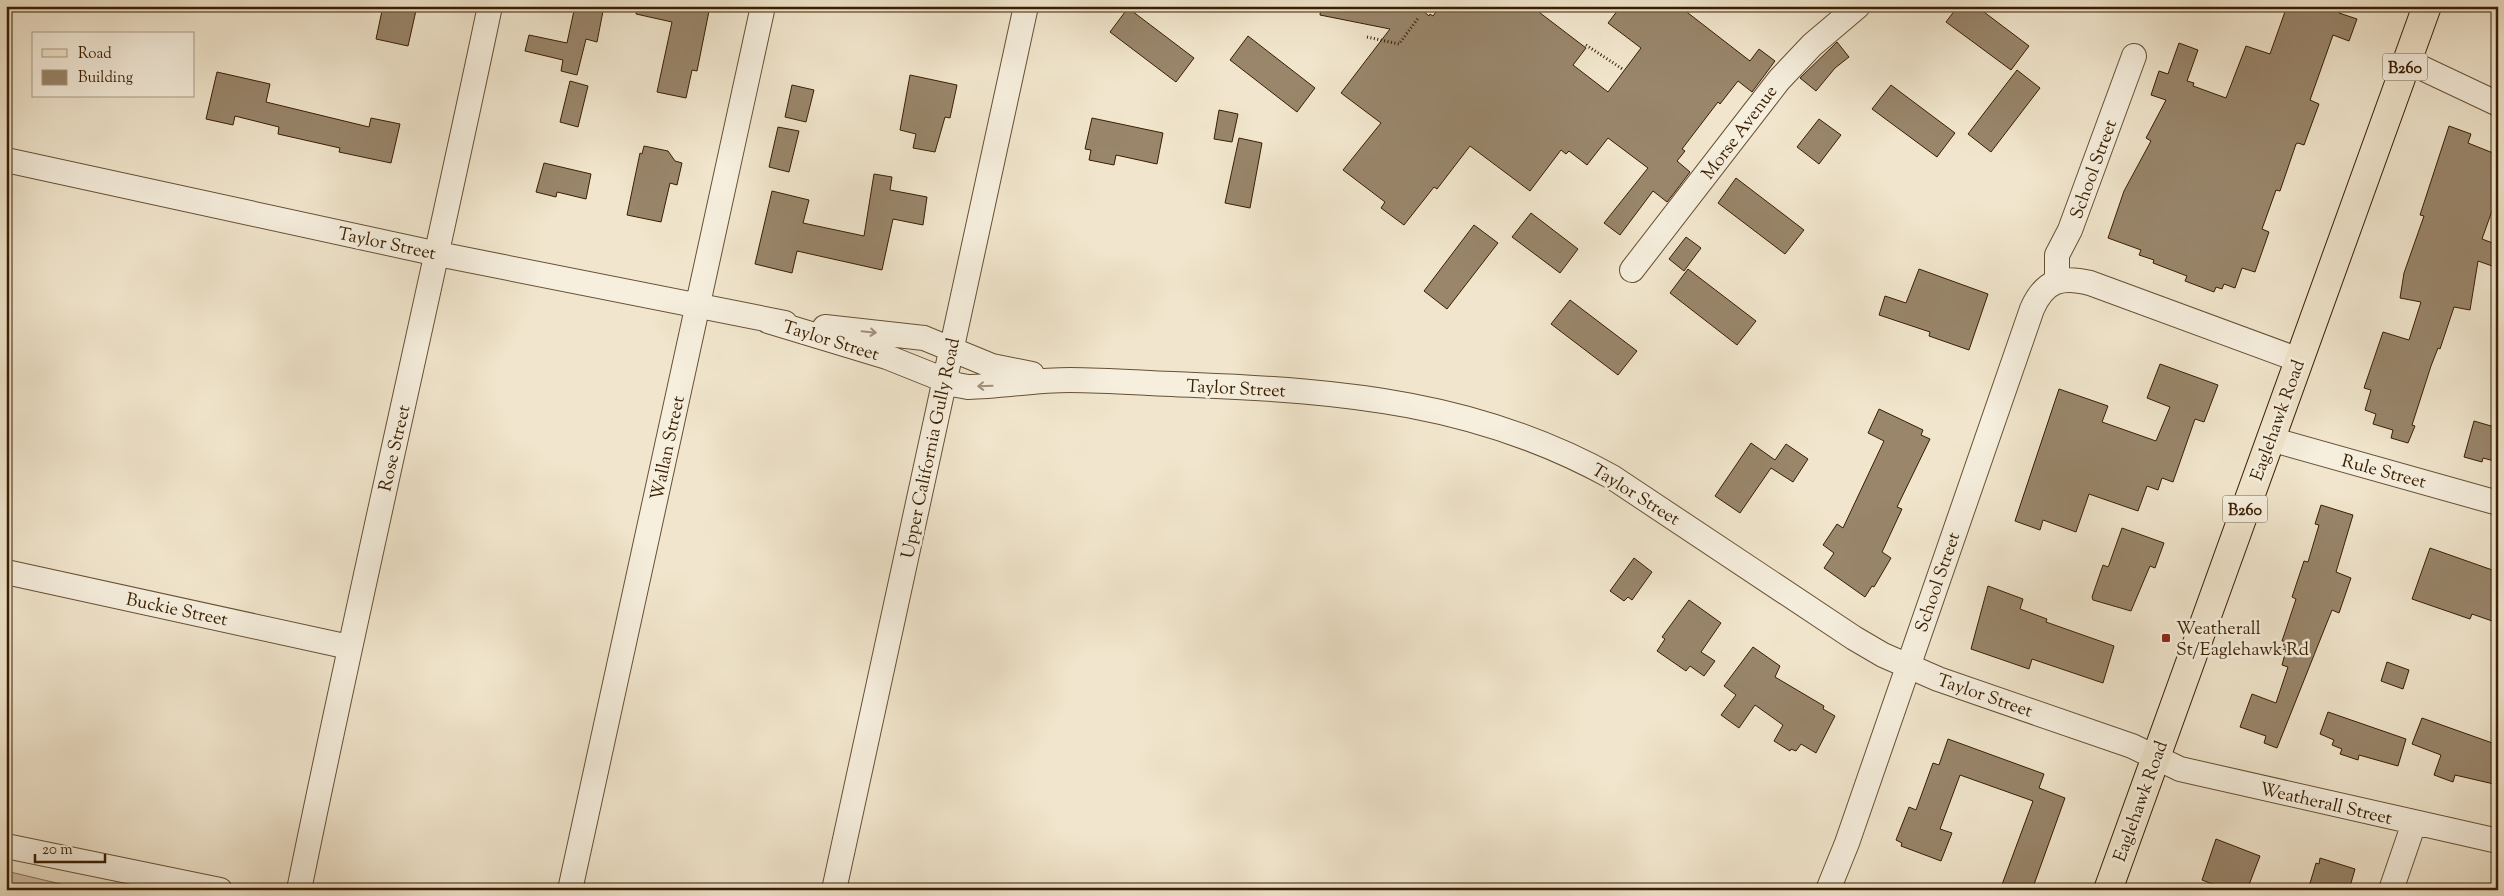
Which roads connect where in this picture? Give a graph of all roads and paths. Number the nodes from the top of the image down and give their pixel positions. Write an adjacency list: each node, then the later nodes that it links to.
1 (490, 6): 16 (street, Rose Street)
2 (762, 6): 19 (street, Wallan Street)
3 (1026, 6): 21 (street, Upper California Gully Road)
4 (1829, 6): 8 (street)
5 (1858, 6): 8 (street, Morse Avenue)
6 (2427, 6): 12 (main road, Eaglehawk Road / B260)
7 (1419, 17): 9 (path)
8 (1828, 32): 17 (street, Morse Avenue)
9 (1367, 37)
10 (1586, 45): 13 (path)
11 (2134, 56): 18 (street, School Street)
12 (2407, 61): 14 (street); 22 (main road, Eaglehawk Road / B260)
13 (1624, 70)
14 (2498, 104)
15 (6, 160): 16 (street, Taylor Street)
16 (438, 254): 19 (street, Taylor Street); 28 (street, Rose Street)
17 (1632, 270)
18 (2057, 281): 22 (street); 29 (street, School Street)
19 (697, 307): 20 (street, Taylor Street); 36 (street, Wallan Street)
20 (768, 321): 21 (street, Taylor Street, one-way to 21); 23 (street, Taylor Street)
21 (952, 348): 23 (street, Upper California Gully Road); 24 (street, Taylor Street)
22 (2299, 360): 25 (main road, Eaglehawk Road / B260)
23 (944, 380): 24 (street, Taylor Street, one-way to 23); 37 (street, Upper California Gully Road)
24 (1068, 380): 29 (street, Taylor Street)
25 (2270, 439): 26 (street, Rule Street); 30 (main road, Eaglehawk Road / B260)
26 (2498, 503)
27 (6, 572): 28 (street, Buckie Street)
28 (349, 647): 35 (street, Rose Street)
29 (1908, 667): 30 (street, Taylor Street); 38 (street, School Street)
30 (2156, 758): 31 (street, Weatherall Street); 39 (main road, Eaglehawk Road / B260)
31 (2414, 823): 32 (street, Weatherall Street); 40 (street)
32 (2498, 841)
33 (6, 846): 34 (street)
34 (220, 890)
35 (299, 890)
36 (570, 890)
37 (834, 890)
38 (1828, 890)
39 (2108, 890)
40 (2391, 890)

